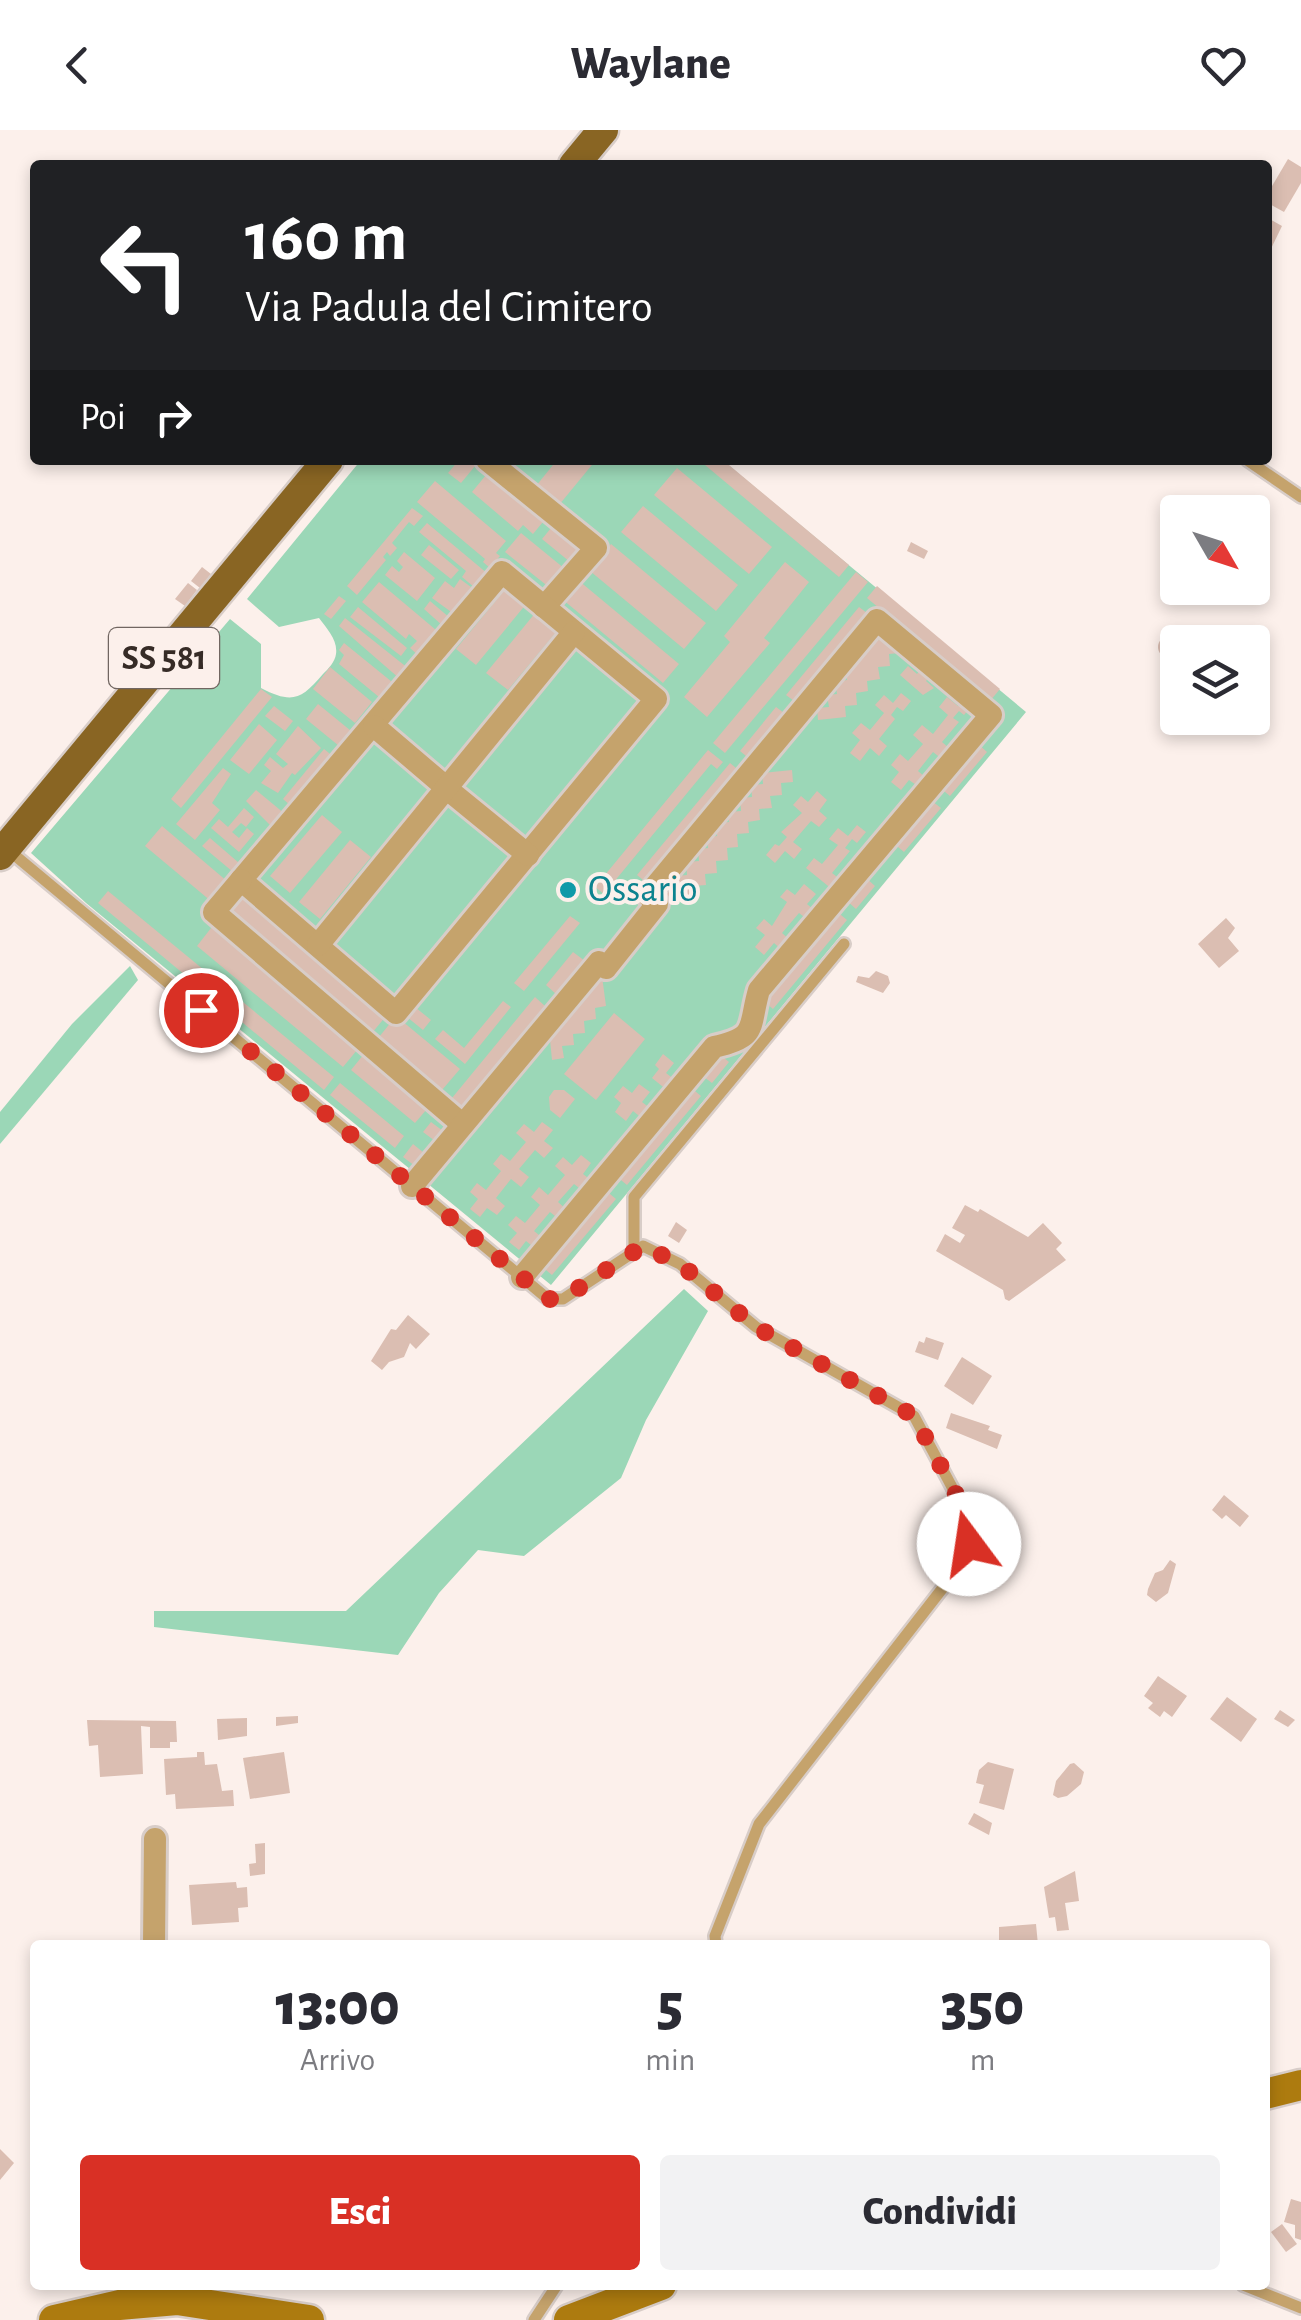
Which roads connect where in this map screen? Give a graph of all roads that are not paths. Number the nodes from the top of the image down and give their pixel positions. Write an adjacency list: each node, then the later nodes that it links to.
1 (603, 130): 2 (main road)
2 (578, 160)
3 (324, 465): 11 (main road, SS 581)
4 (493, 465): 7 (street)
5 (1255, 465): 6 (lane)
6 (1301, 497)
7 (544, 607): 8 (street); 9 (street)
8 (574, 632): 10 (street); 12 (street)
9 (374, 726): 10 (street); 13 (street)
10 (444, 786): 12 (street); 15 (street)
11 (3, 852): 18 (lane)
12 (528, 854): 15 (street)
13 (241, 880): 15 (street); 17 (street)
14 (844, 944): 16 (lane)
15 (318, 945)
16 (752, 1041): 17 (street); 19 (lane); 20 (street)
17 (462, 1124): 18 (street)
18 (412, 1186): 20 (lane)
19 (634, 1252): 20 (lane); 23 (lane)
20 (522, 1277)
21 (155, 1839): 22 (street)
22 (154, 1940)
23 (715, 1940)
24 (1301, 2085): 25 (street)
25 (1270, 2093)
26 (554, 2290): 33 (lane)
27 (648, 2290): 34 (street)
28 (1256, 2290): 30 (lane)
29 (152, 2294): 31 (street); 32 (street)
30 (1301, 2308)
31 (54, 2320)
32 (309, 2320)
33 (534, 2320)
34 (569, 2320)

